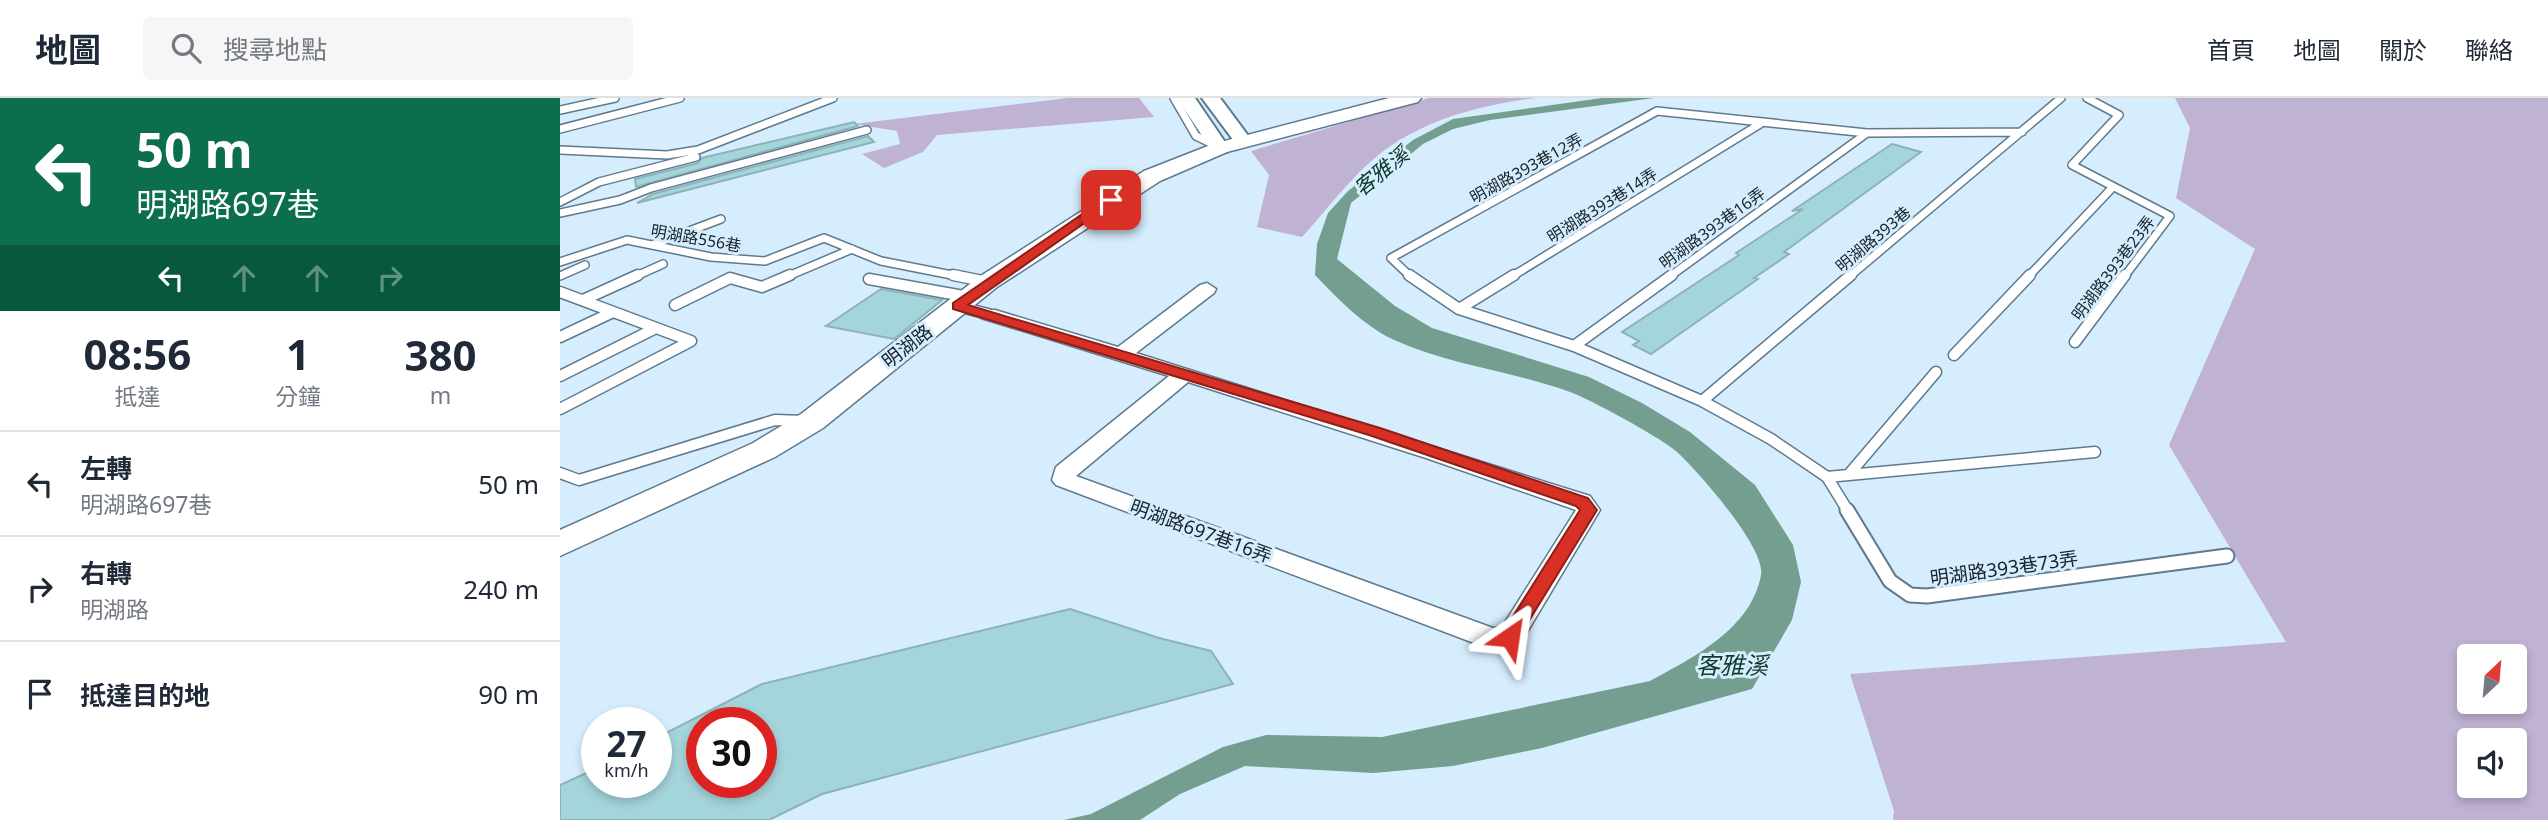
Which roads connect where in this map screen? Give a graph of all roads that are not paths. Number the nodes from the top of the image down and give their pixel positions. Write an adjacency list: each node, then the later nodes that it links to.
1 (615, 98): 11 (lane)
2 (680, 98): 13 (lane)
3 (833, 98): 17 (lane)
4 (1174, 98): 18 (lane)
5 (1186, 98): 18 (street)
6 (1212, 98): 18 (street)
7 (1219, 98): 18 (lane)
8 (1411, 98): 18 (main road, 明湖路)
9 (2062, 98): 15 (lane, 明湖路393巷)
10 (2087, 98): 20 (lane, 明湖路393巷23弄)
11 (560, 110)
12 (1760, 124): 16 (lane, 明湖路393巷12弄); 36 (lane, 明湖路393巷14弄); 36 (lane, 明湖路393巷12弄)
13 (560, 129)
14 (867, 130): 22 (lane)
15 (2022, 132): 16 (lane, 明湖路393巷12弄); 47 (lane, 明湖路393巷)
16 (1867, 133): 41 (lane, 明湖路393巷16弄)
17 (727, 142): 19 (lane); 21 (lane)
18 (1231, 144): 34 (main road, 明湖路)
19 (560, 150)
20 (2112, 188): 40 (lane, 明湖路393巷23弄); 43 (lane)
21 (560, 202)
22 (560, 213)
23 (721, 219): 24 (lane)
24 (651, 246): 25 (lane, 明湖路556巷); 26 (lane, 明湖路556巷)
25 (852, 248): 34 (lane, 明湖路556巷); 35 (lane)
26 (560, 262)
27 (663, 264): 33 (lane)
28 (585, 265): 29 (lane)
29 (560, 276)
30 (869, 279): 34 (lane)
31 (1207, 289): 42 (street)
32 (560, 292): 33 (lane)
33 (583, 300): 37 (lane)
34 (976, 300): 42 (street); 49 (main road, 明湖路)
35 (674, 305)
36 (1459, 309): 41 (lane, 明湖路393巷12弄)
37 (613, 312): 38 (lane); 39 (lane)
38 (656, 328): 46 (lane); 48 (lane)
39 (560, 337)
40 (2075, 342)
41 (1574, 346): 47 (lane, 明湖路393巷12弄)
42 (1121, 355): 45 (street)
43 (1954, 355)
44 (1936, 372): 52 (lane)
45 (1186, 373): 45 (street, 明湖路697巷16弄)
46 (560, 376)
47 (1702, 401): 53 (lane, 明湖路393巷73弄)
48 (560, 409)
49 (812, 421): 51 (lane); 54 (main road, 明湖路)
50 (2095, 452): 52 (lane)
51 (560, 472)
52 (1850, 473): 53 (lane)
53 (1827, 477): 55 (lane, 明湖路393巷73弄)
54 (560, 544)
55 (2227, 556)

